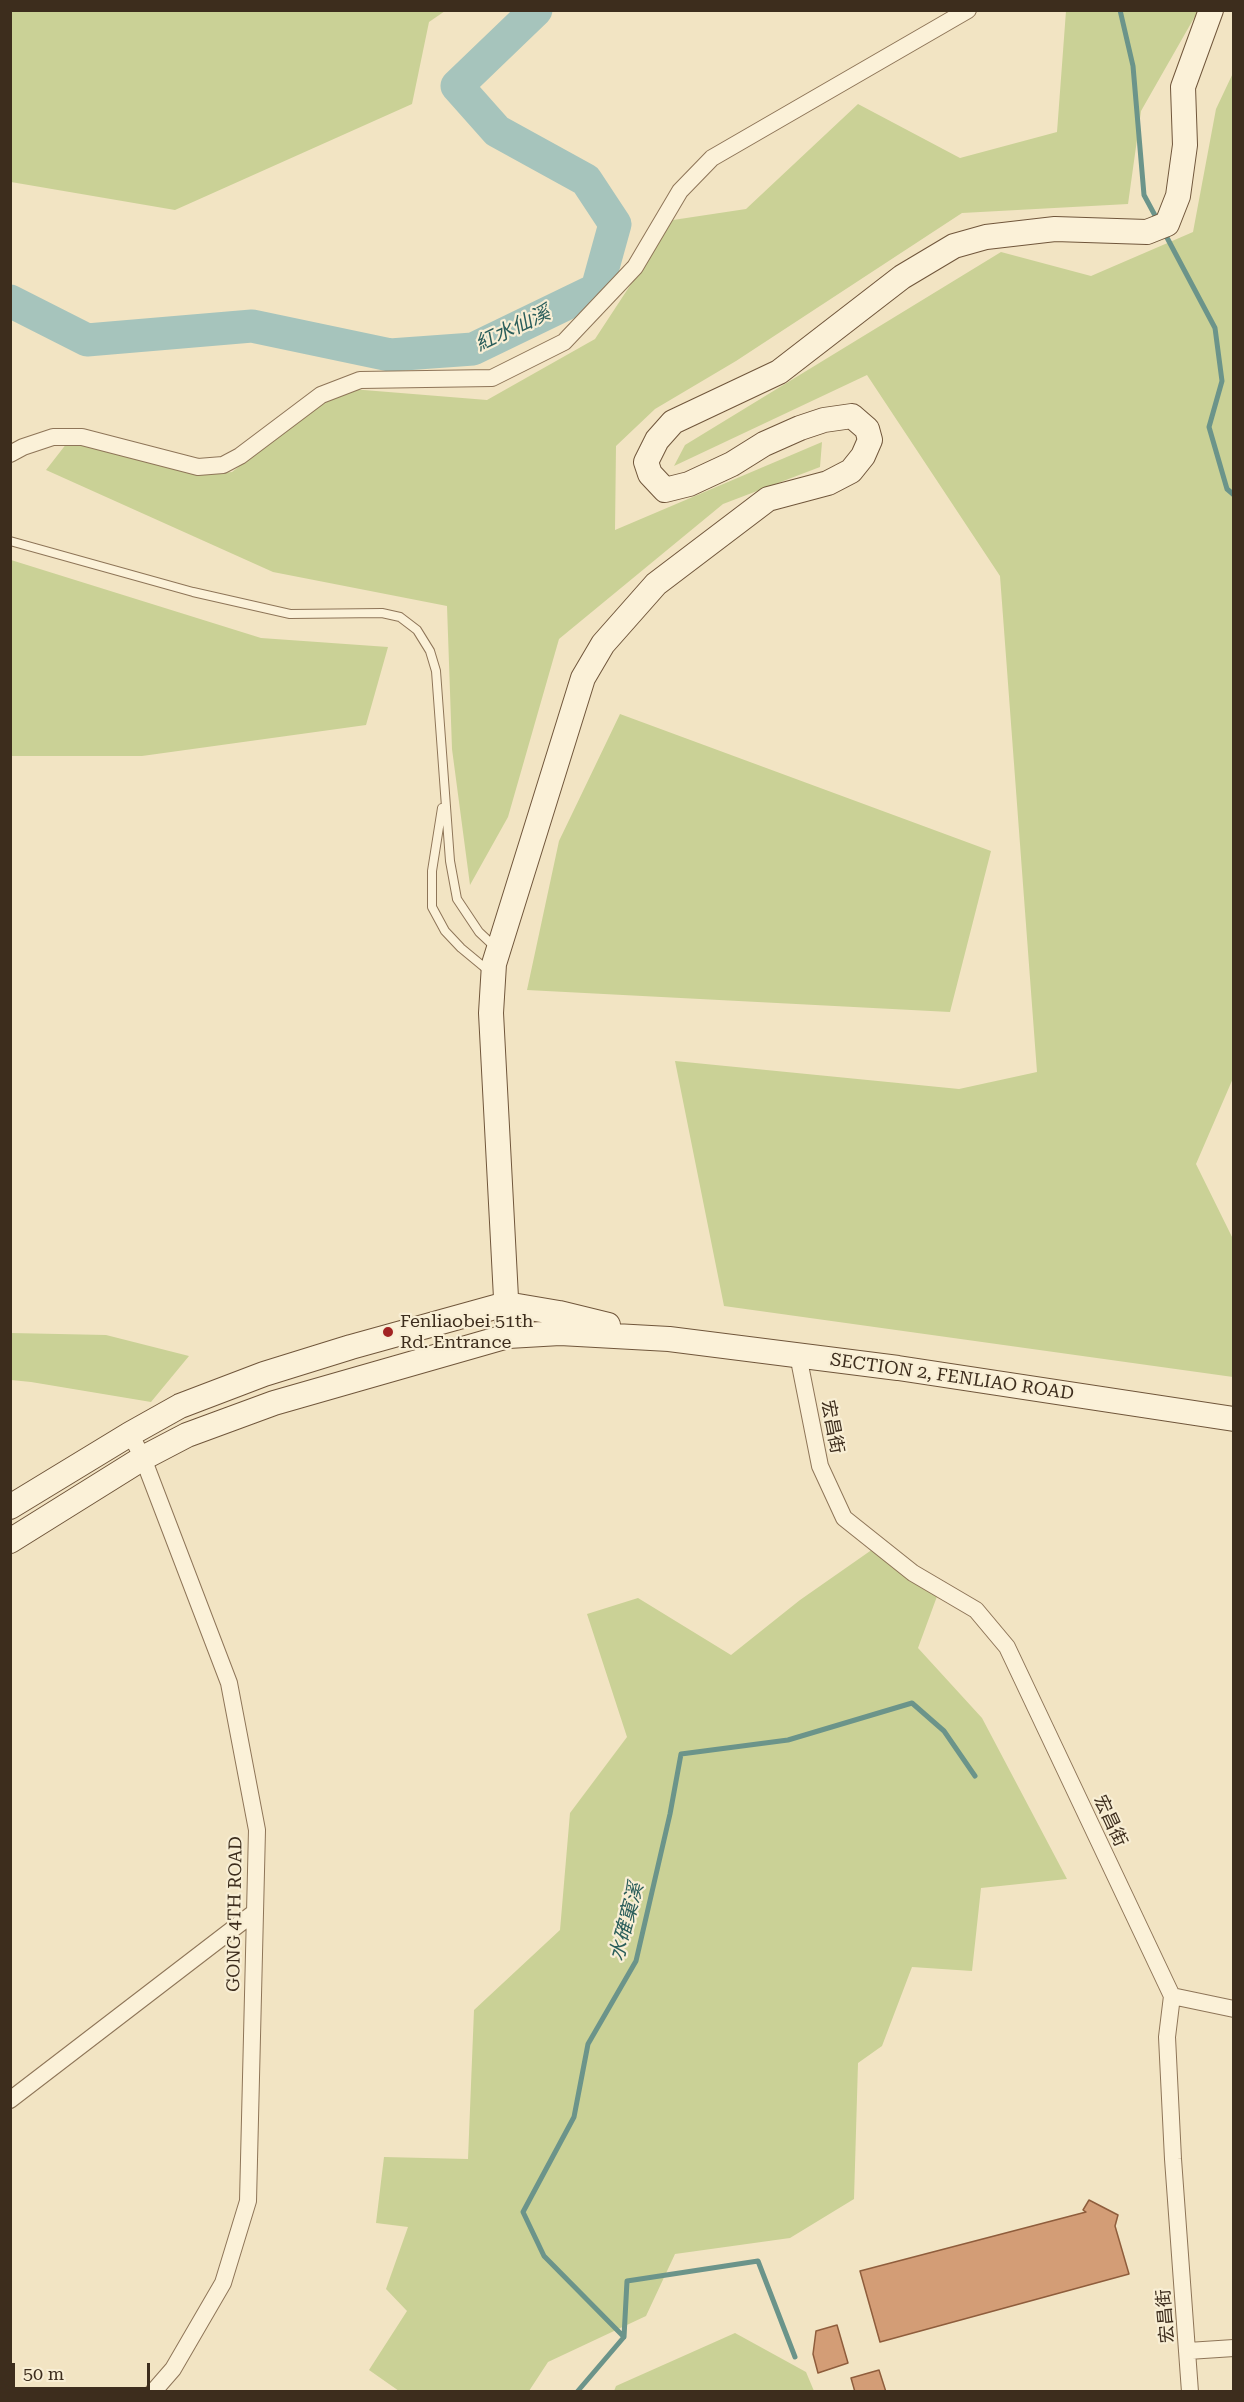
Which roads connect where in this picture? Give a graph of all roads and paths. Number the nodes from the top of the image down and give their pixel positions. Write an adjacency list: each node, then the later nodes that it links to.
1 (968, 10): 3 (street)
2 (1211, 10): 6 (street)
3 (10, 454)
4 (10, 541): 5 (lane)
5 (445, 787): 6 (lane); 7 (lane)
6 (498, 950): 7 (street)
7 (493, 974): 8 (street)
8 (506, 1304): 9 (street); 10 (street, SECTION 2, FENLIAO ROAD); 13 (street, SECTION 2, FENLIAO ROAD)
9 (508, 1336): 10 (street, SECTION 2, FENLIAO ROAD); 14 (street, SECTION 2, FENLIAO ROAD)
10 (669, 1339): 11 (street, SECTION 2, FENLIAO ROAD)
11 (798, 1355): 12 (street, SECTION 2, FENLIAO ROAD); 18 (street, 宏昌街)
12 (1233, 1419)
13 (130, 1434): 14 (street, GONG 4TH ROAD); 15 (street, SECTION 2, FENLIAO ROAD)
14 (143, 1458): 16 (street, SECTION 2, FENLIAO ROAD); 17 (street, GONG 4TH ROAD)
15 (10, 1507)
16 (10, 1541)
17 (255, 1912): 20 (street); 23 (street, GONG 4TH ROAD)
18 (1172, 1996): 19 (street); 22 (street, 宏昌街)
19 (1233, 2009)
20 (10, 2100)
21 (1233, 2348): 22 (street)
22 (1188, 2350): 24 (street, 宏昌街)
23 (153, 2391)
24 (1190, 2391)

